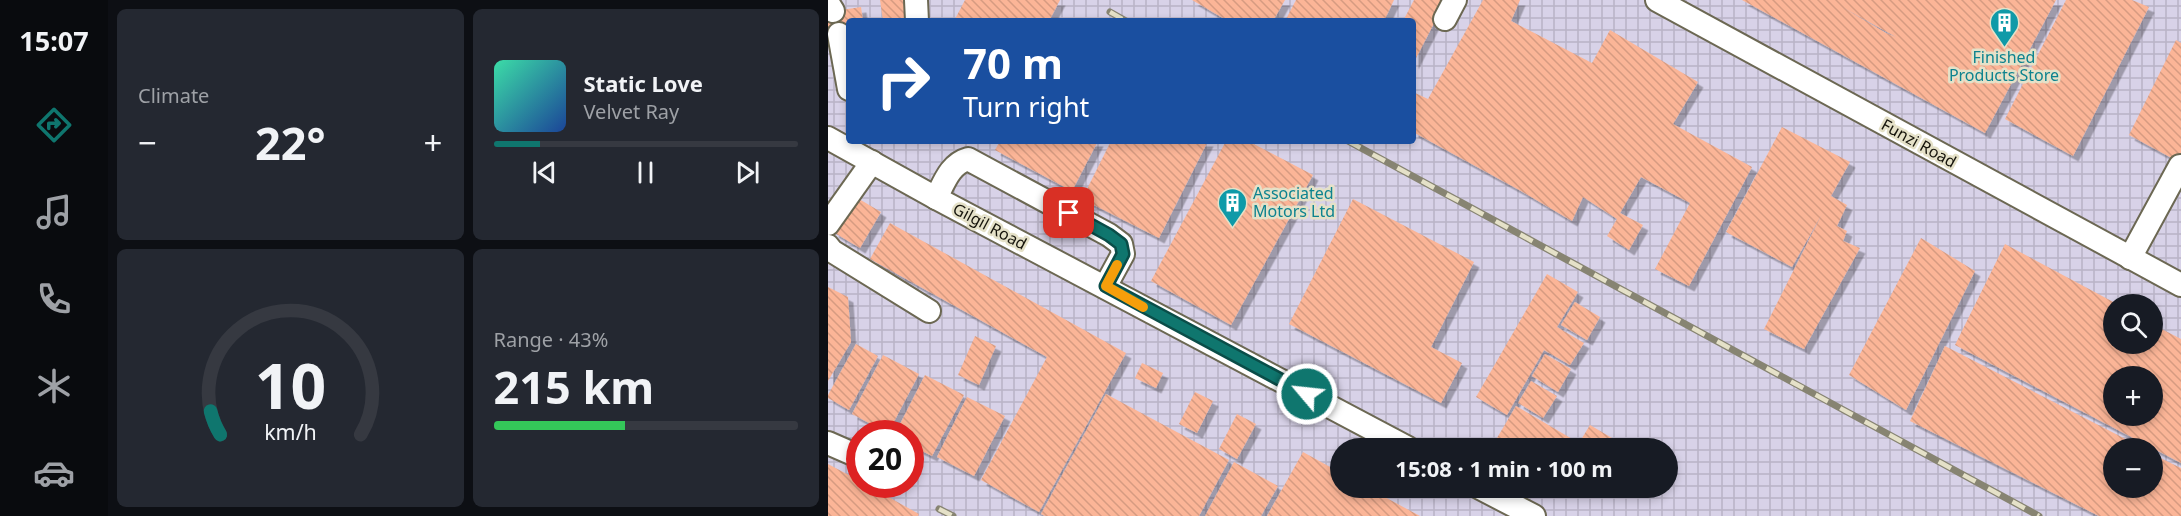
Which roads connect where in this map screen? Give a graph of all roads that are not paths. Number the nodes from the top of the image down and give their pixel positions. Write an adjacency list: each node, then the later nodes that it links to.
1 (916, 0): 3 (lane)
2 (1657, 0): 12 (lane, Funzi Road)
3 (917, 18)
4 (839, 34): 5 (lane)
5 (846, 72)
6 (828, 138): 7 (lane, Gilgil Road)
7 (862, 152): 9 (lane, Gilgil Road); 10 (lane)
8 (2180, 166): 12 (lane)
9 (936, 198): 14 (lane, Gilgil Road); 14 (lane)
10 (828, 224)
11 (828, 246): 15 (lane)
12 (2130, 258): 13 (lane, Funzi Road)
13 (2181, 285)
14 (1106, 286): 16 (lane, Gilgil Road)
15 (929, 311)
16 (1389, 438)
17 (828, 443): 18 (lane)
18 (846, 451)
19 (1499, 498): 20 (lane)
20 (1534, 516)

